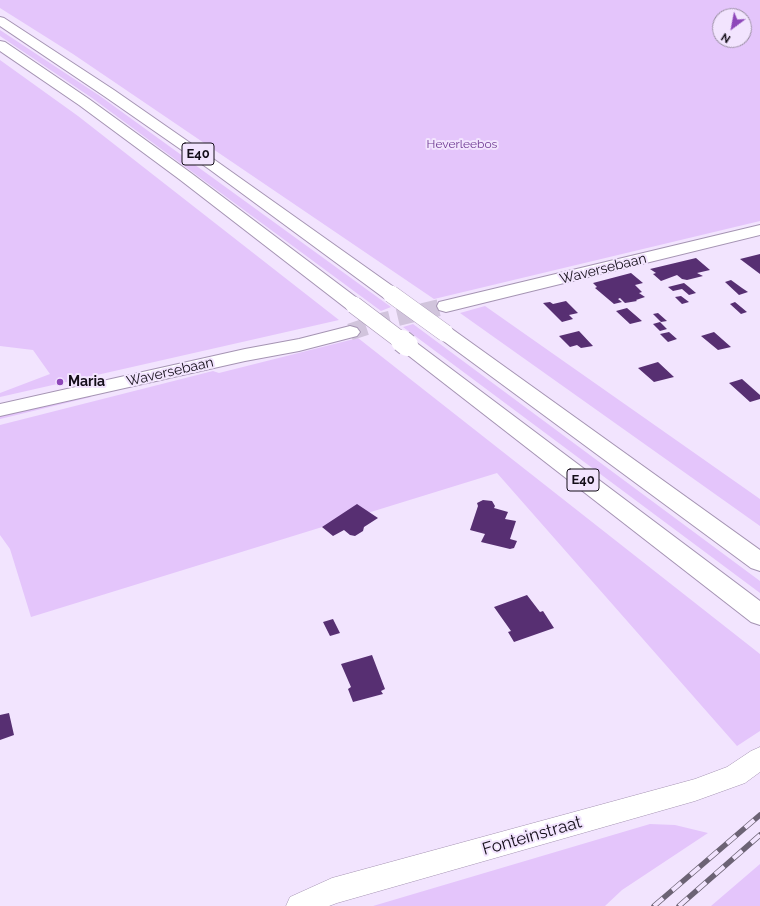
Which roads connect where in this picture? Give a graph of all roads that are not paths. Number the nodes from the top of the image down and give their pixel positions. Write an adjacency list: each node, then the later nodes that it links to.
1 (0, 21): 7 (main road, E40, bridge)
2 (0, 45): 8 (main road, E40, bridge)
3 (760, 230): 4 (main road, Waversebaan)
4 (446, 306)
5 (348, 330): 6 (main road, Waversebaan)
6 (0, 410)
7 (760, 562)
8 (760, 615)
9 (760, 758): 10 (street, Fonteinstraat)
10 (300, 906)

